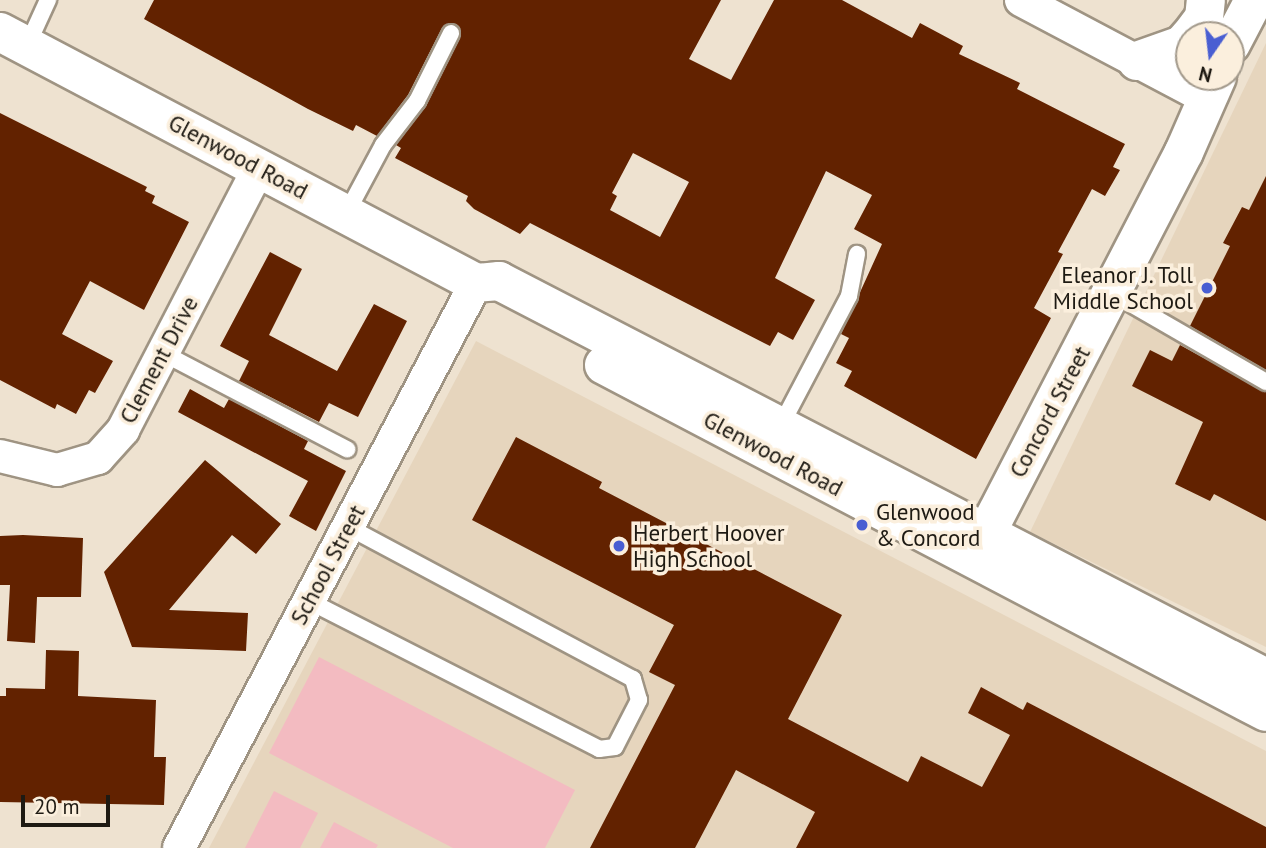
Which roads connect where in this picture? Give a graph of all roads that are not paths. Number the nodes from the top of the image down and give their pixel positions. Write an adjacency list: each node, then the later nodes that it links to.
1 (48, 0): 6 (lane)
2 (1021, 0): 8 (street)
3 (1206, 0): 4 (street)
4 (1202, 21)
5 (451, 33): 12 (lane)
6 (13, 39): 11 (street, Glenwood Road)
7 (1175, 47): 8 (street)
8 (1137, 61): 9 (street)
9 (1175, 74)
10 (1212, 91): 15 (street, Concord Street)
11 (259, 168): 12 (street, Glenwood Road); 16 (street, Clement Drive)
12 (346, 214): 14 (street, Glenwood Road)
13 (858, 254): 18 (lane)
14 (476, 283): 18 (street, Glenwood Road); 21 (street, School Street); 22 (street, Glenwood Road)
15 (1112, 293): 17 (lane); 22 (street, Concord Street)
16 (163, 354): 19 (lane); 20 (street, Clement Drive)
17 (1266, 383)
18 (780, 427): 22 (street, Glenwood Road)
19 (347, 449)
20 (0, 456)
21 (348, 527): 23 (street, School Street); 23 (lane)
22 (980, 546): 24 (street, Glenwood Road); 25 (street, Glenwood Road)
23 (309, 601): 26 (street, School Street)
24 (1266, 678)
25 (1266, 712)
26 (179, 848)

